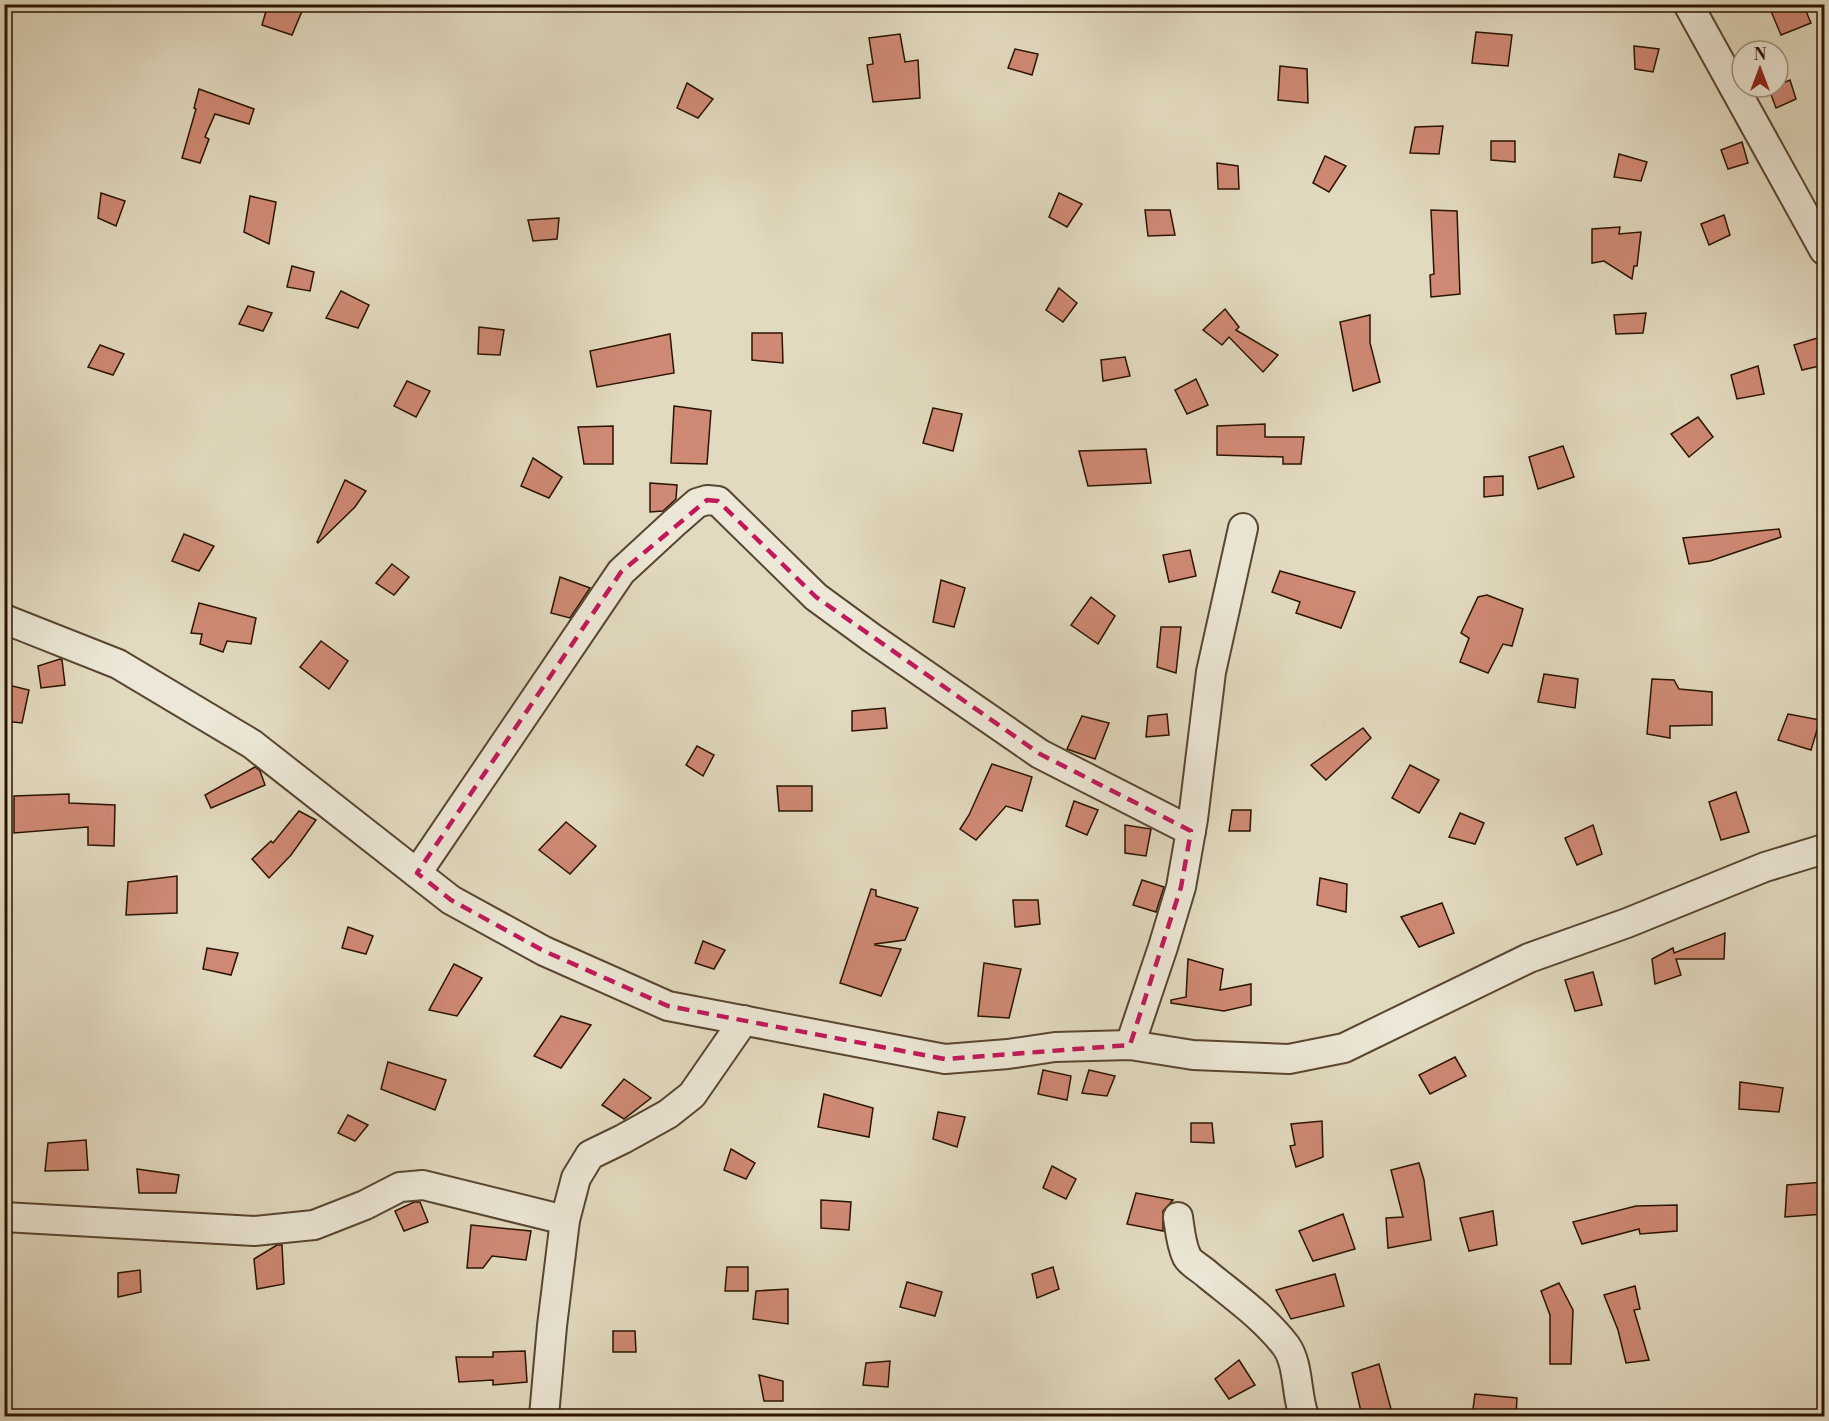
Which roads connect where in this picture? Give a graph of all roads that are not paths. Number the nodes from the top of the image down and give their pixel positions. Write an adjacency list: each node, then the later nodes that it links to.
1 (1688, 4): 2 (street)
2 (1824, 250)
3 (1243, 528): 5 (street)
4 (4, 619): 7 (street)
5 (1191, 831): 7 (street); 9 (street)
6 (1824, 849): 9 (street)
7 (417, 873): 8 (street)
8 (744, 1020): 9 (street); 12 (street)
9 (1130, 1045)
10 (4, 1217): 12 (street)
11 (1178, 1217): 14 (street)
12 (565, 1220): 13 (street)
13 (544, 1416)
14 (1304, 1416)

